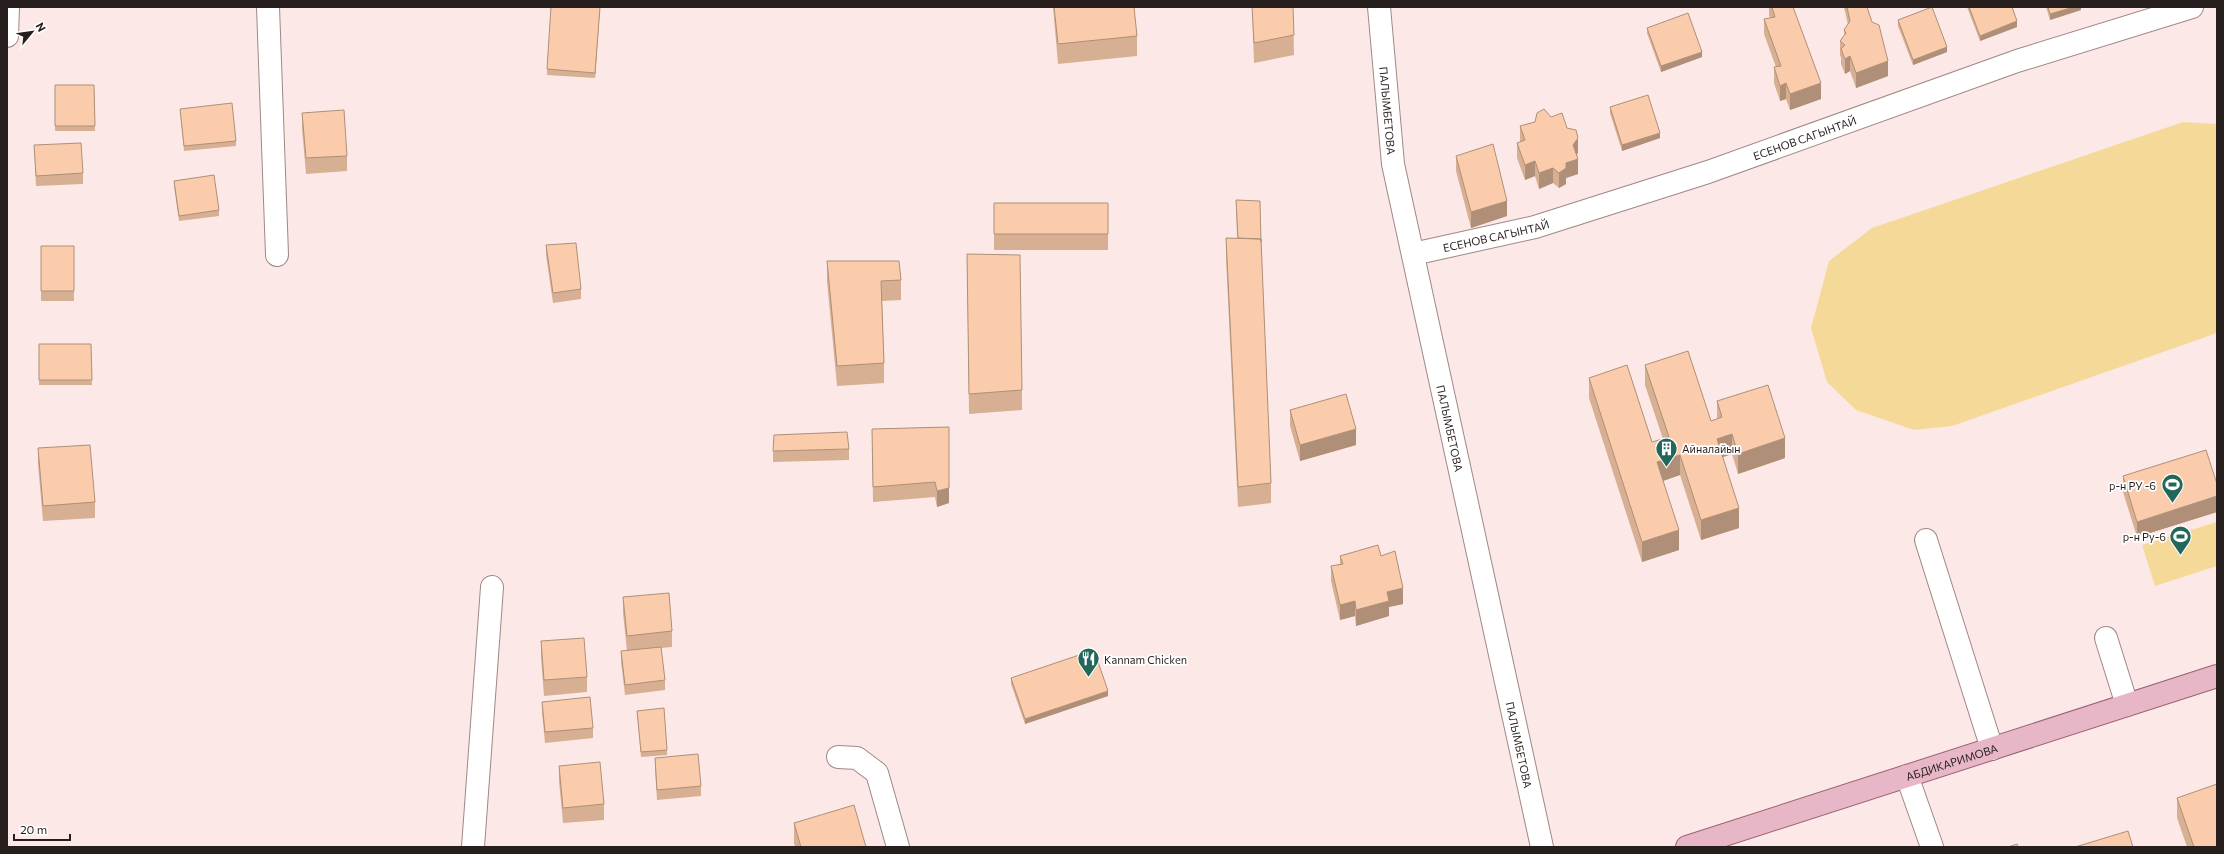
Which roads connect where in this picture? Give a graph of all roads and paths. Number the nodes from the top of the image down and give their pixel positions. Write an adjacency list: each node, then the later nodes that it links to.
1 (8, 7): 5 (street)
2 (268, 7): 7 (street)
3 (1379, 7): 6 (street, ПАЛЫМБЕТОВА)
4 (2192, 7): 6 (street, ЕСЕНОВ САГЫНТАЙ)
5 (7, 36)
6 (1413, 254): 18 (street, ПАЛЫМБЕТОВА)
7 (277, 255)
8 (1926, 540): 13 (street)
9 (492, 587): 16 (street)
10 (2106, 638): 12 (street)
11 (2217, 676): 12 (main road, АБДИКАРИМОВА)
12 (2127, 705): 13 (main road, АБДИКАРИМОВА)
13 (1992, 749): 15 (main road, АБДИКАРИМОВА)
14 (838, 757): 17 (street)
15 (1907, 776): 19 (main road, АБДИКАРИМОВА); 20 (street)
16 (473, 847)
17 (898, 847)
18 (1542, 847)
19 (1687, 847)
20 (1932, 847)

